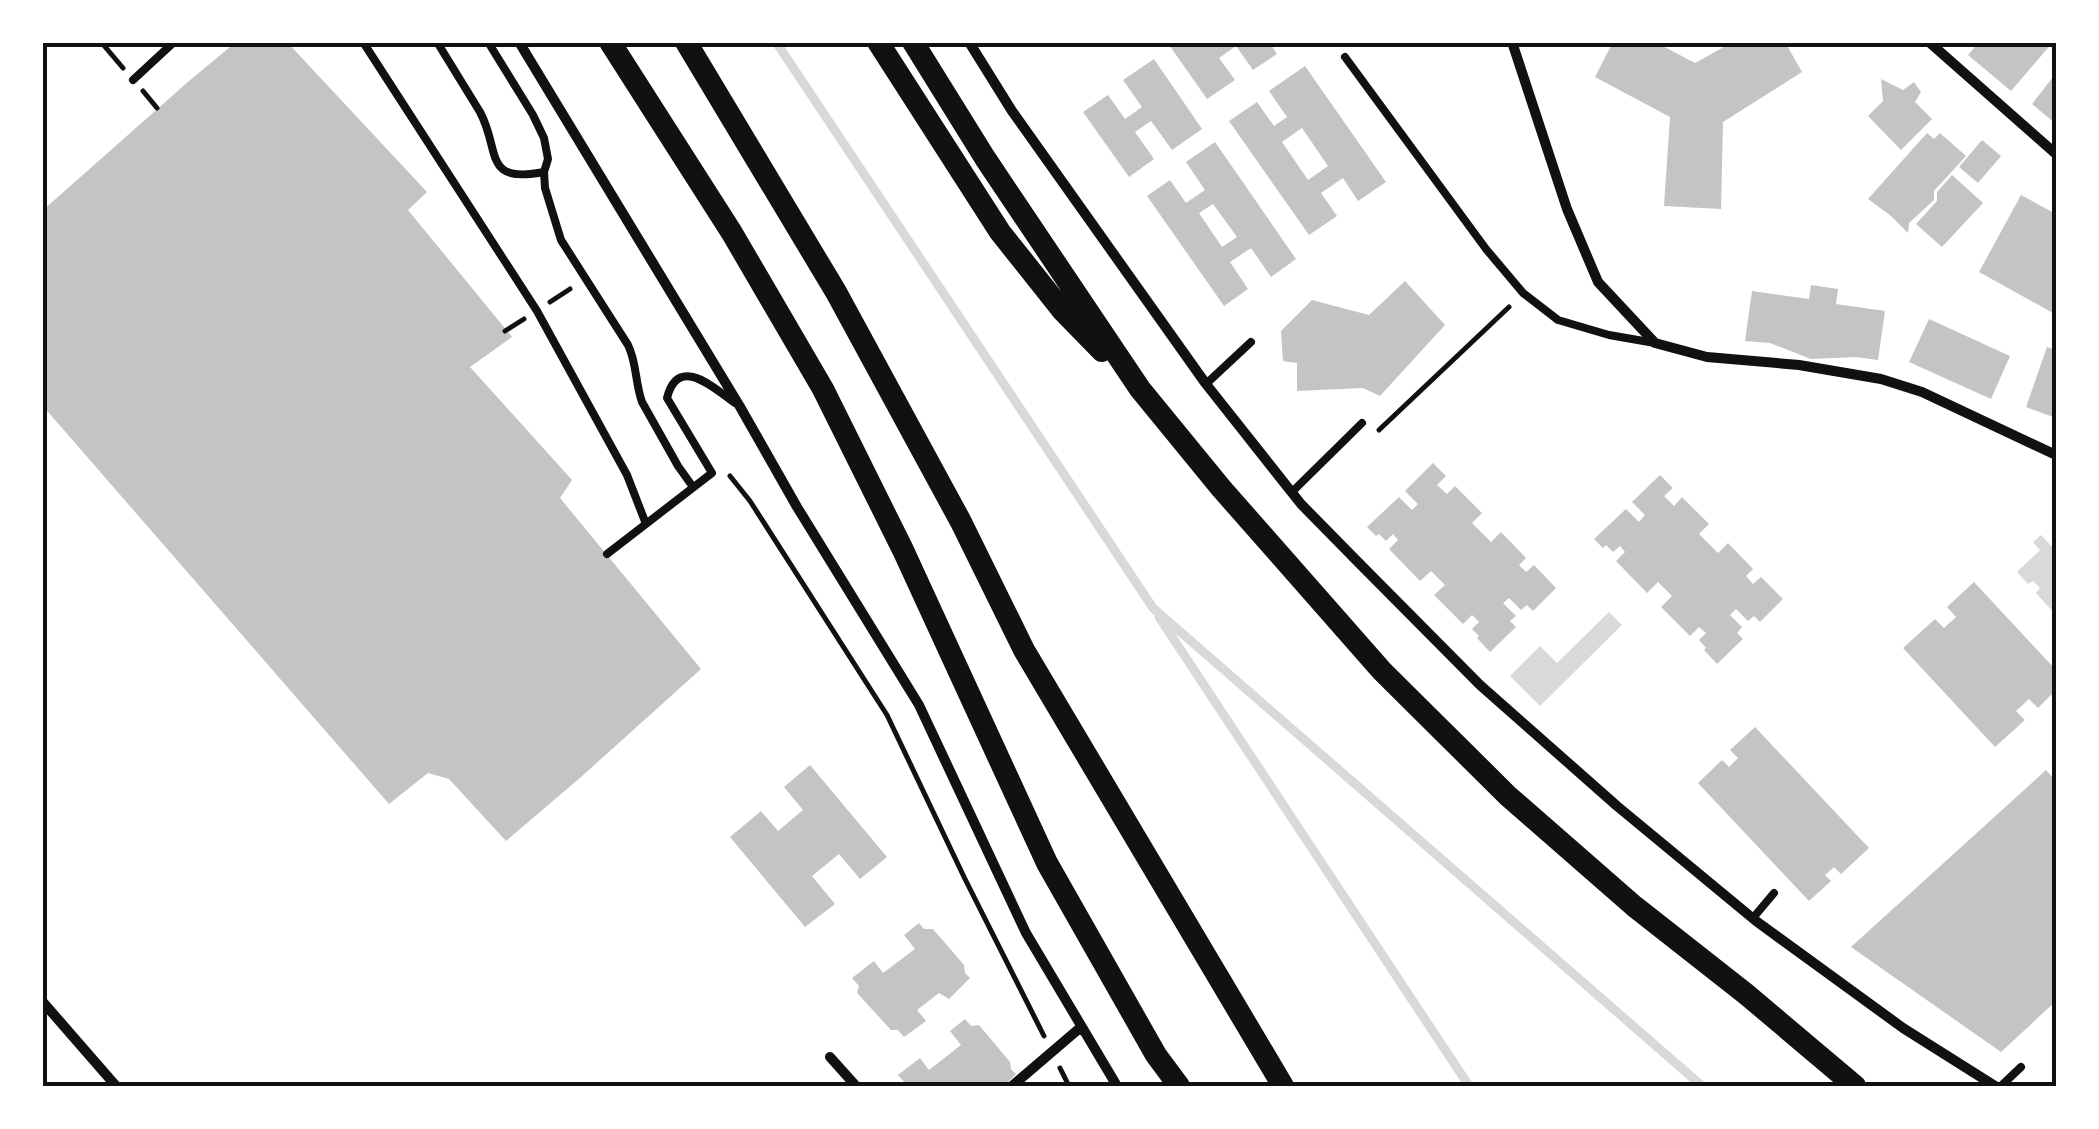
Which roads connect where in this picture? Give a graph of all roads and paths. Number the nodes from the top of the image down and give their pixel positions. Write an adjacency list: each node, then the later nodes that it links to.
1 (174, 42): 14 (lane)
2 (363, 42): 29 (lane)
3 (436, 42): 16 (lane)
4 (488, 42): 16 (lane)
5 (519, 42): 22 (street)
6 (610, 42): 43 (main road)
7 (686, 42): 44 (main road)
8 (878, 42): 21 (main road)
9 (913, 42): 21 (main road)
10 (969, 42): 20 (street)
11 (1512, 42): 19 (street)
12 (1929, 42): 15 (street)
13 (1346, 56): 17 (lane)
14 (133, 80)
15 (2056, 154)
16 (544, 172): 27 (lane)
17 (1523, 293): 19 (lane); 24 (path)
18 (1251, 342): 20 (lane)
19 (1655, 343): 25 (street)
20 (1206, 384): 28 (street)
21 (1140, 389): 45 (main road)
22 (739, 405): 27 (lane); 34 (street)
23 (1362, 423): 28 (lane)
24 (1369, 439)
25 (2056, 455)
26 (729, 474): 35 (path)
27 (693, 487): 29 (lane)
28 (1292, 492): 32 (street)
29 (646, 524): 30 (lane)
30 (607, 554)
31 (1774, 893): 32 (lane)
32 (1753, 918): 46 (street)
33 (42, 1001): 38 (street)
34 (1080, 1027): 35 (street); 42 (street)
35 (1052, 1052): 40 (street); 41 (path)
36 (830, 1057): 39 (street)
37 (2021, 1067): 46 (lane)
38 (116, 1086)
39 (856, 1086)
40 (1012, 1086)
41 (1070, 1086)
42 (1117, 1086)
43 (1179, 1086)
44 (1283, 1086)
45 (1855, 1086)
46 (1998, 1086)

